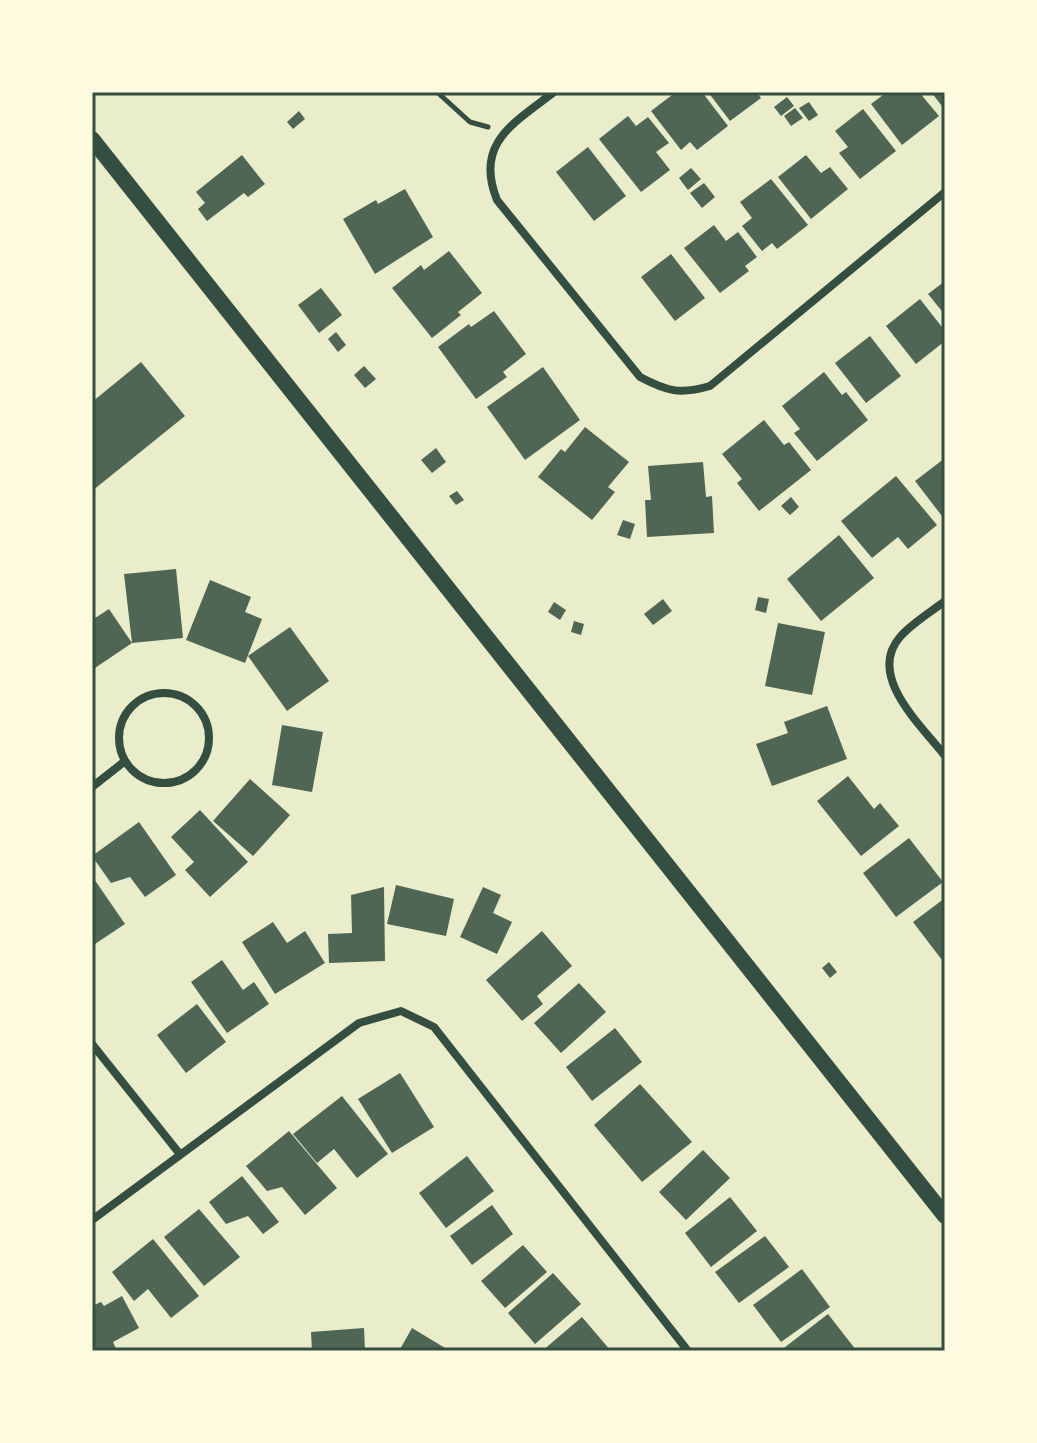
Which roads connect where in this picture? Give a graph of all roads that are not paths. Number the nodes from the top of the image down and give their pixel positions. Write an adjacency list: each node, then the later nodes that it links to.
1 (554, 92): 3 (street)
2 (92, 139): 10 (main road)
3 (945, 192)
4 (945, 601): 5 (street)
5 (945, 756)
6 (125, 761): 6 (street); 7 (street)
7 (92, 787)
8 (92, 1044): 9 (street)
9 (179, 1153): 11 (street); 12 (street)
10 (945, 1216)
11 (92, 1220)
12 (688, 1351)

